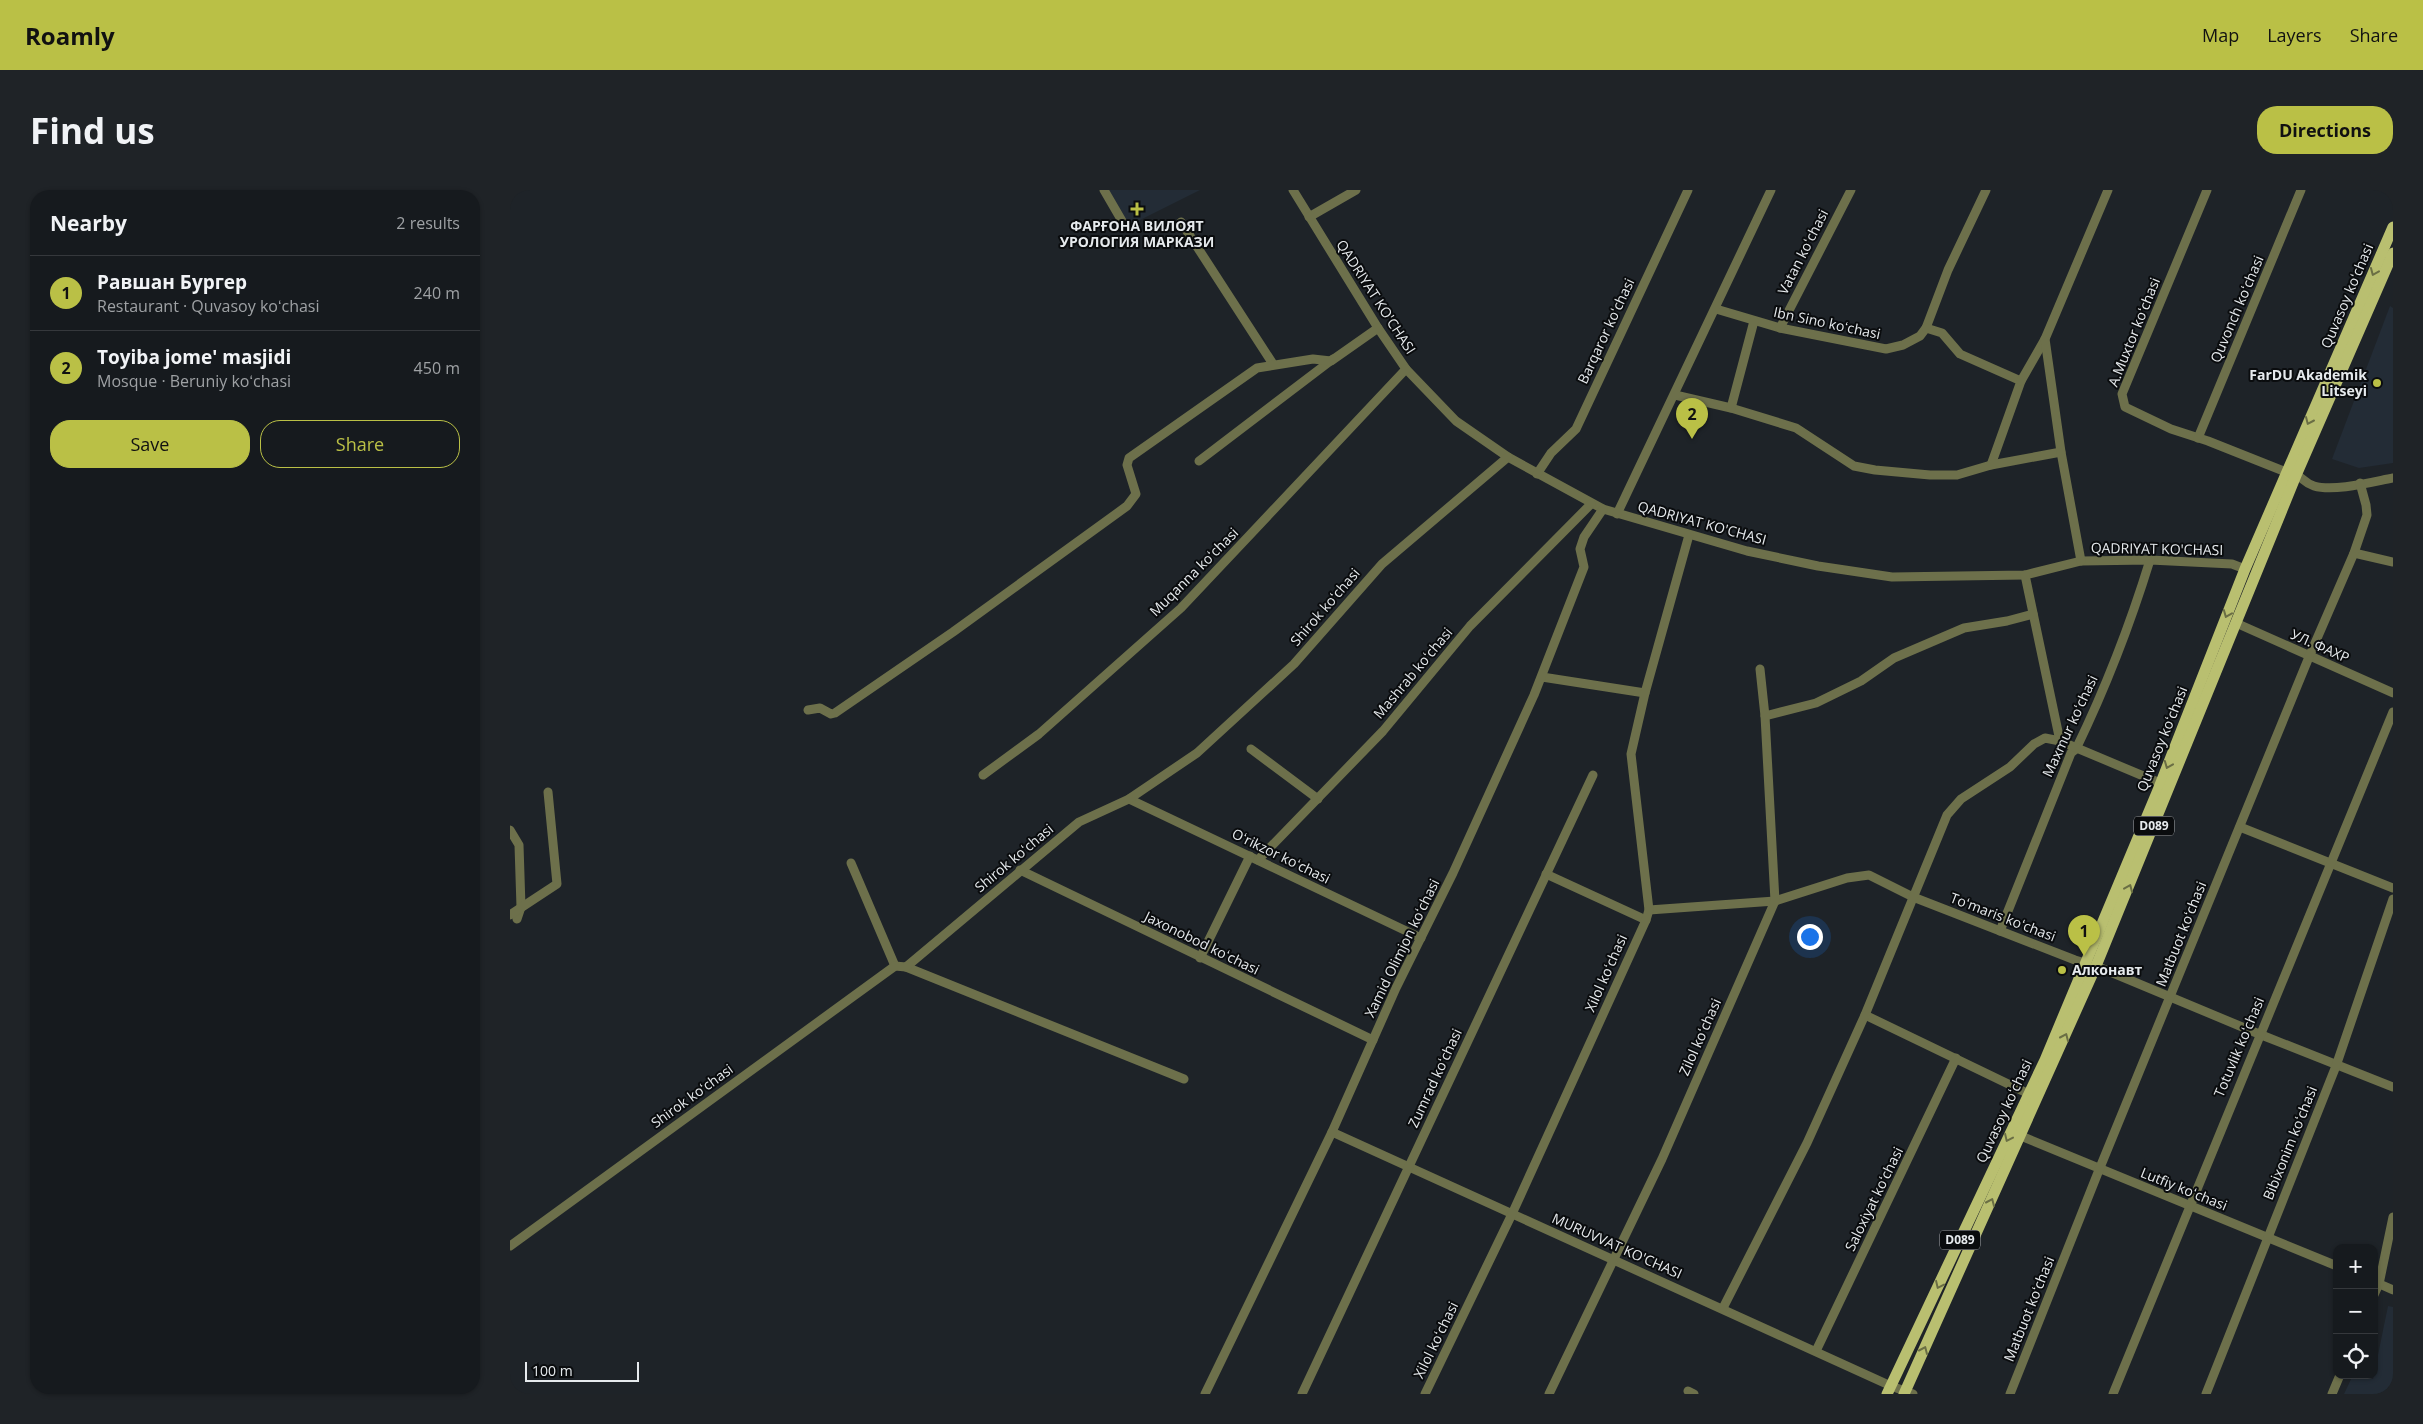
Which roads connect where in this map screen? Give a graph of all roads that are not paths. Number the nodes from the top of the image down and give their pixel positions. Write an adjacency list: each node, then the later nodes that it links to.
1 (1104, 190): 12 (street)
2 (1293, 190): 11 (street, QADRIYAT KO'CHASI)
3 (1356, 190): 11 (street)
4 (1688, 190): 34 (street, Barqaror koʻchasi)
5 (1771, 190): 16 (street)
6 (1851, 190): 19 (street, Vatan koʻchasi)
7 (1986, 190): 20 (street)
8 (2108, 190): 21 (street)
9 (2207, 190): 28 (street, A.Muxtor koʻchasi)
10 (2301, 190): 28 (street, Quvonch koʻchasi)
11 (1309, 217): 18 (street, QADRIYAT KO'CHASI)
12 (1122, 221)
13 (1181, 222): 23 (street)
14 (2393, 227): 33 (main road, Quvasoy koʻchasi / D089, one-way to 33)
15 (2393, 253): 33 (main road, Quvasoy koʻchasi / D089)
16 (1716, 309): 17 (street, Ibn Sino koʻchasi); 26 (street)
17 (1754, 321): 19 (street, Ibn Sino koʻchasi); 27 (street)
18 (1378, 328): 22 (street); 24 (street, QADRIYAT KO'CHASI)
19 (1780, 328): 20 (street, Ibn Sino koʻchasi)
20 (1926, 328): 25 (street)
21 (2045, 339): 25 (street); 29 (street)
22 (1334, 359): 23 (street); 31 (street)
23 (1273, 364): 54 (street)
24 (1406, 368): 30 (street, QADRIYAT KO'CHASI); 60 (street, Muqanna koʻchasi)
25 (2021, 381): 32 (street)
26 (1675, 394): 27 (street); 39 (street)
27 (1730, 408): 32 (street)
28 (2198, 438): 33 (street, A.Muxtor koʻchasi)
29 (2060, 452): 32 (street); 43 (street)
30 (1508, 457): 34 (street, QADRIYAT KO'CHASI); 64 (street, Shirok koʻchasi)
31 (1199, 461)
32 (1991, 465)
33 (2291, 473): 36 (street, A.Muxtor koʻchasi); 45 (main road, Quvasoy koʻchasi / D089); 48 (main road, Quvasoy koʻchasi / D089)
34 (1537, 474): 37 (street, QADRIYAT KO'CHASI)
35 (2393, 478): 36 (street, A.Muxtor koʻchasi)
36 (2360, 484): 41 (street, Matbuot koʻchasi)
37 (1591, 504): 38 (street, QADRIYAT KO'CHASI); 65 (street, Mashrab koʻchasi)
38 (1603, 509): 39 (street, QADRIYAT KO'CHASI); 51 (street, Xamid Olimjon koʻchasi)
39 (1617, 514): 40 (street, QADRIYAT KO'CHASI)
40 (1688, 536): 46 (street, QADRIYAT KO'CHASI); 52 (street, Xilol koʻchasi)
41 (2354, 553): 44 (street); 49 (street, Matbuot koʻchasi)
42 (2150, 560): 43 (street, QADRIYAT KO'CHASI); 45 (street, QADRIYAT KO'CHASI); 59 (street, Maxmur koʻchasi)
43 (2081, 561): 46 (street, QADRIYAT KO'CHASI)
44 (2393, 562)
45 (2246, 569): 62 (main road, Quvasoy koʻchasi / D089, one-way to 62)
46 (2025, 575): 47 (street)
47 (2033, 614): 56 (street); 57 (street)
48 (2236, 623): 49 (street, УЛ. ФАХР); 84 (main road, Quvasoy koʻchasi / D089, one-way to 48)
49 (2309, 656): 53 (street, УЛ. ФАХР); 66 (street, Matbuot koʻchasi)
50 (1760, 669): 56 (street, Zilol koʻchasi)
51 (1542, 677): 52 (street); 82 (street, Xamid Olimjon koʻchasi)
52 (1645, 693): 78 (street, Xilol koʻchasi)
53 (2393, 693)
54 (808, 710)
55 (2393, 712): 70 (street, Totuvlik koʻchasi)
56 (1765, 716): 76 (street, Zilol koʻchasi)
57 (2060, 741): 59 (street); 74 (street)
58 (1251, 749): 65 (street)
59 (2076, 749): 62 (street); 81 (street, Maxmur koʻchasi)
60 (983, 775)
61 (1593, 775): 72 (street, Zumrad koʻchasi)
62 (2159, 786): 84 (main road, Quvasoy koʻchasi / D089)
63 (548, 792): 77 (street)
64 (1129, 798): 68 (street, Oʻrikzor koʻchasi); 71 (street, Shirok koʻchasi)
65 (1318, 798): 68 (street, Mashrab koʻchasi)
66 (2240, 826): 70 (street); 87 (street, Matbuot koʻchasi)
67 (510, 830): 77 (street)
68 (1254, 858): 82 (street, Oʻrikzor koʻchasi); 83 (street, Mashrab koʻchasi)
69 (851, 863): 85 (street)
70 (2331, 864): 73 (street); 89 (street, Totuvlik koʻchasi)
71 (1020, 870): 83 (street, Jaxonobod koʻchasi); 86 (street, Shirok koʻchasi)
72 (1546, 874): 80 (street); 98 (street, Zumrad koʻchasi)
73 (2393, 888)
74 (1913, 897): 76 (street, Toʻmaris koʻchasi); 81 (street, Toʻmaris koʻchasi); 88 (street)
75 (2393, 899): 92 (street, Bibixonim koʻchasi)
76 (1774, 901): 78 (street, Toʻmaris koʻchasi); 105 (street, Zilol koʻchasi)
77 (521, 907): 79 (street)
78 (1649, 910): 80 (street, Xilol koʻchasi)
79 (513, 917)
80 (1646, 920): 101 (street, Xilol koʻchasi)
81 (2000, 931): 84 (street, Toʻmaris koʻchasi)
82 (1420, 938): 90 (street, Xamid Olimjon koʻchasi)
83 (1200, 958): 90 (street, Jaxonobod koʻchasi)
84 (2091, 964): 87 (street, Toʻmaris koʻchasi); 95 (main road, Quvasoy koʻchasi / D089); 97 (main road, Quvasoy koʻchasi / D089, one-way to 84)
85 (895, 966): 86 (street); 104 (street, Shirok koʻchasi)
86 (906, 966): 93 (street)
87 (2170, 998): 89 (street, Toʻmaris koʻchasi); 99 (street, Matbuot koʻchasi)
88 (1865, 1015): 91 (street); 110 (street)
89 (2259, 1034): 92 (street, Toʻmaris koʻchasi); 100 (street, Totuvlik koʻchasi)
90 (1373, 1040): 96 (street, Xamid Olimjon koʻchasi)
91 (1956, 1058): 95 (street); 111 (street, Saloxiyat koʻchasi)
92 (2336, 1066): 94 (street, Toʻmaris koʻchasi); 103 (street, Bibixonim koʻchasi)
93 (1184, 1079)
94 (2393, 1087)
95 (2031, 1090): 113 (main road, Quvasoy koʻchasi / D089, one-way to 113)
96 (1332, 1132): 98 (street, MURUVVAT KO'CHASI); 115 (street, Xamid Olimjon koʻchasi)
97 (2021, 1136): 99 (street, Lutfiy koʻchasi); 114 (main road, Quvasoy koʻchasi / D089, one-way to 97)
98 (1408, 1167): 101 (street, MURUVVAT KO'CHASI); 116 (street, Zumrad koʻchasi)
99 (2099, 1170): 100 (street, Lutfiy koʻchasi); 119 (street, Matbuot koʻchasi)
100 (2188, 1207): 103 (street, Lutfiy koʻchasi); 120 (street, Totuvlik koʻchasi)
101 (1512, 1214): 105 (street, MURUVVAT KO'CHASI); 117 (street, Xilol koʻchasi)
102 (2393, 1217): 107 (street)
103 (2268, 1237): 106 (street, Lutfiy koʻchasi); 121 (street, Bibixonim koʻchasi)
104 (510, 1246)
105 (1613, 1260): 110 (street, MURUVVAT KO'CHASI); 118 (street, Zilol koʻchasi)
106 (2333, 1264)
107 (2378, 1279)
108 (2378, 1283): 109 (street)
109 (2393, 1290)
110 (1723, 1308): 111 (street, MURUVVAT KO'CHASI)
111 (1816, 1351): 113 (street, MURUVVAT KO'CHASI)
112 (2338, 1379): 122 (street)
113 (1889, 1390): 114 (street, MURUVVAT KO'CHASI)
114 (1907, 1393)
115 (1205, 1394)
116 (1302, 1394)
117 (1425, 1394)
118 (1550, 1394)
119 (2010, 1394)
120 (2113, 1394)
121 (2206, 1394)
122 (2332, 1394)

